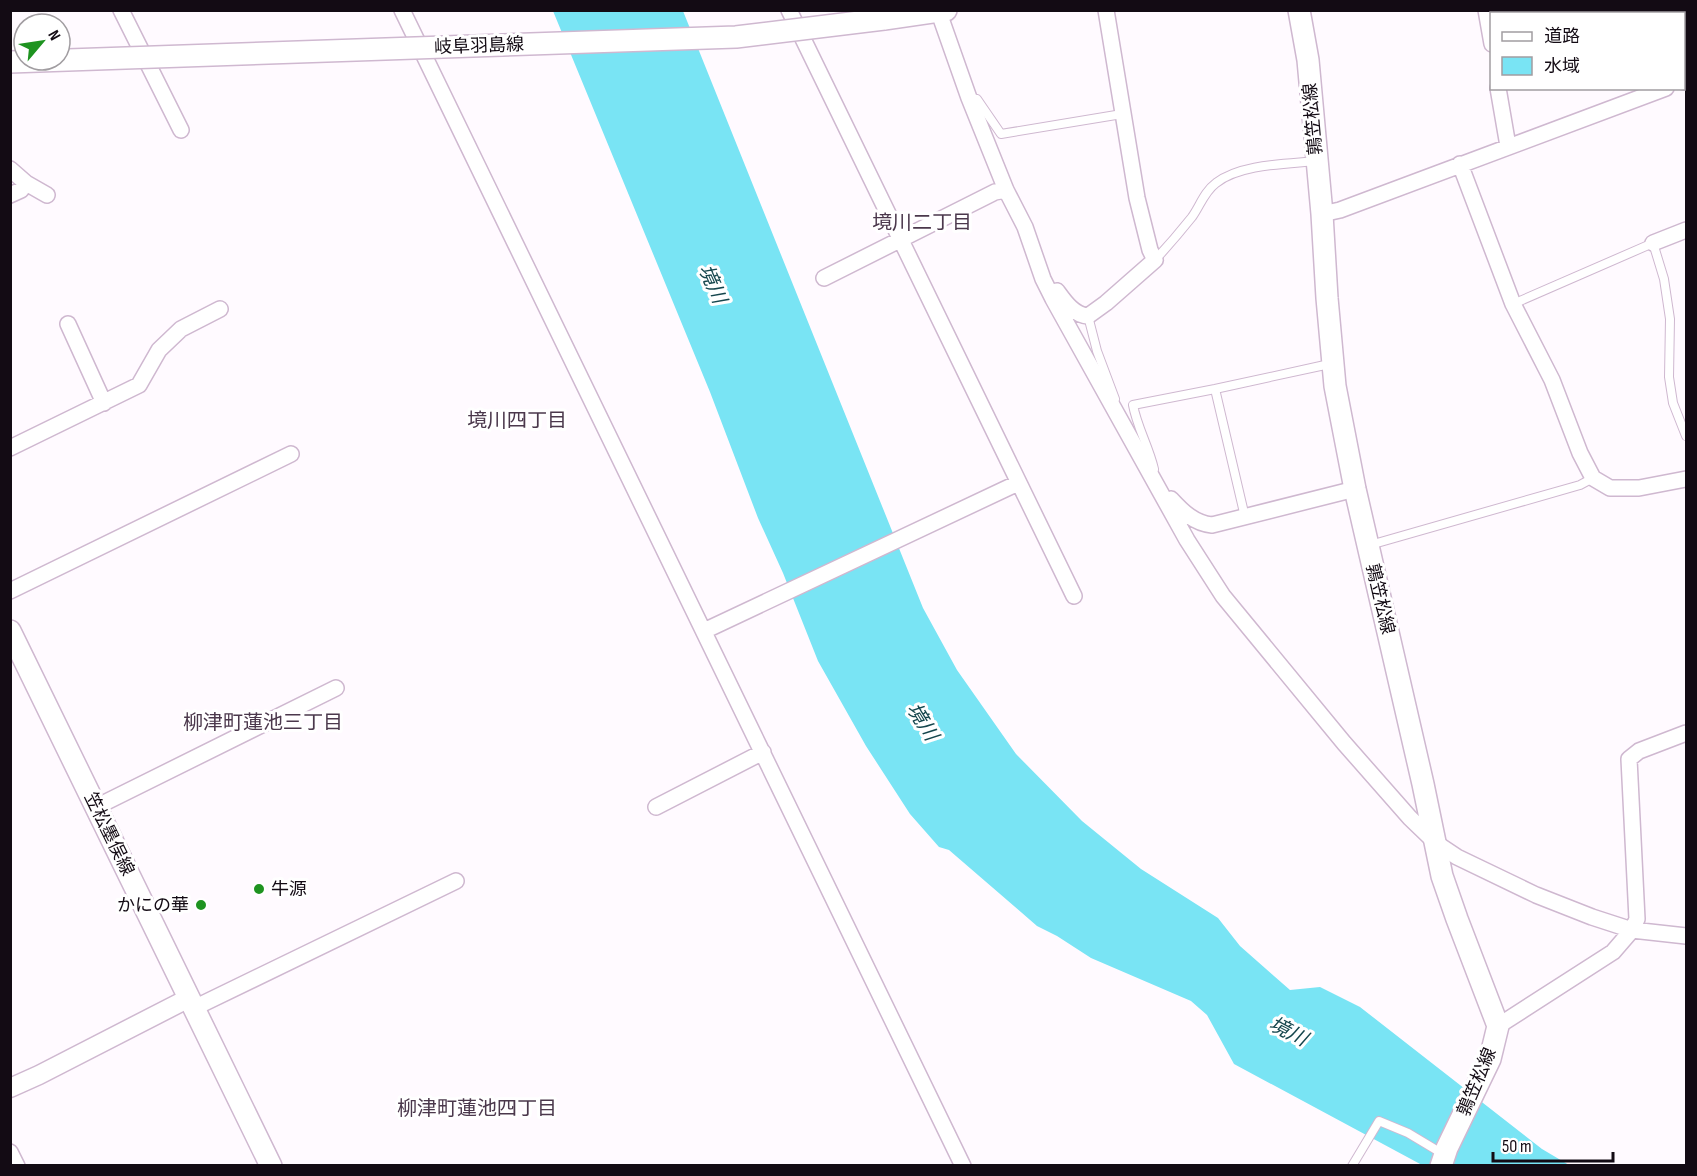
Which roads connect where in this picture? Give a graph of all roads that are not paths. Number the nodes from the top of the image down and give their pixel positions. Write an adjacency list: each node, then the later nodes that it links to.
1 (121, 10): 14 (street)
2 (402, 10): 52 (street)
3 (789, 10): 25 (street)
4 (1106, 10): 13 (street)
5 (1299, 10): 16 (main road, 鶉笠松線)
6 (1486, 10): 8 (street)
7 (941, 11): 9 (main road, 岐阜羽島線, bridge); 12 (street)
8 (1490, 37)
9 (10, 62)
10 (1498, 90): 15 (street)
11 (1661, 90): 15 (street)
12 (969, 98): 13 (lane); 20 (street)
13 (1122, 114): 27 (street)
14 (181, 130)
15 (1508, 146): 17 (street)
16 (1317, 161): 23 (main road, 鶉笠松線); 27 (lane)
17 (1460, 164): 23 (street); 30 (street)
18 (10, 169): 19 (street)
19 (26, 183): 21 (street); 22 (street)
20 (1006, 190): 25 (street); 29 (street)
21 (10, 195)
22 (47, 195)
23 (1322, 214): 34 (main road, 鶉笠松線)
24 (1686, 230): 26 (street)
25 (900, 240): 28 (street); 44 (street)
26 (1653, 243): 30 (lane); 38 (lane)
27 (1155, 260): 32 (street)
28 (824, 278)
29 (1043, 279): 32 (street); 36 (street)
30 (1513, 304): 42 (street)
31 (220, 309): 37 (street)
32 (1088, 316): 36 (lane)
33 (68, 324): 37 (street)
34 (1334, 366): 35 (lane); 45 (main road, 鶉笠松線)
35 (1215, 389): 41 (lane); 47 (lane)
36 (1110, 400): 41 (street)
37 (104, 403): 39 (street)
38 (1686, 436)
39 (10, 448)
40 (291, 454): 49 (street)
41 (1153, 477): 46 (street)
42 (1593, 478): 43 (street); 48 (lane)
43 (1686, 479)
44 (1018, 483): 50 (street); 52 (street)
45 (1355, 489): 47 (street); 48 (main road, 鶉笠松線)
46 (1162, 493): 47 (street); 58 (street)
47 (1245, 517)
48 (1367, 546): 58 (main road, 鶉笠松線)
49 (10, 591)
50 (1074, 596)
51 (10, 631): 56 (main road, 笠松墨俣線)
52 (704, 631): 55 (street)
53 (336, 688): 56 (street)
54 (1686, 733): 60 (street)
55 (763, 752): 57 (street); 69 (street)
56 (96, 807): 62 (main road, 笠松墨俣線)
57 (656, 807)
58 (1436, 843): 60 (street); 63 (main road, 鶉笠松線)
59 (456, 881): 62 (street)
60 (1632, 930): 61 (street); 63 (street)
61 (1686, 936)
62 (191, 1003): 64 (street); 68 (main road, 笠松墨俣線)
63 (1498, 1026): 66 (main road, 鶉笠松線)
64 (10, 1088)
65 (10, 1152): 67 (street)
66 (1444, 1156): 70 (lane)
67 (17, 1166)
68 (271, 1166)
69 (963, 1166)
70 (1352, 1166)

